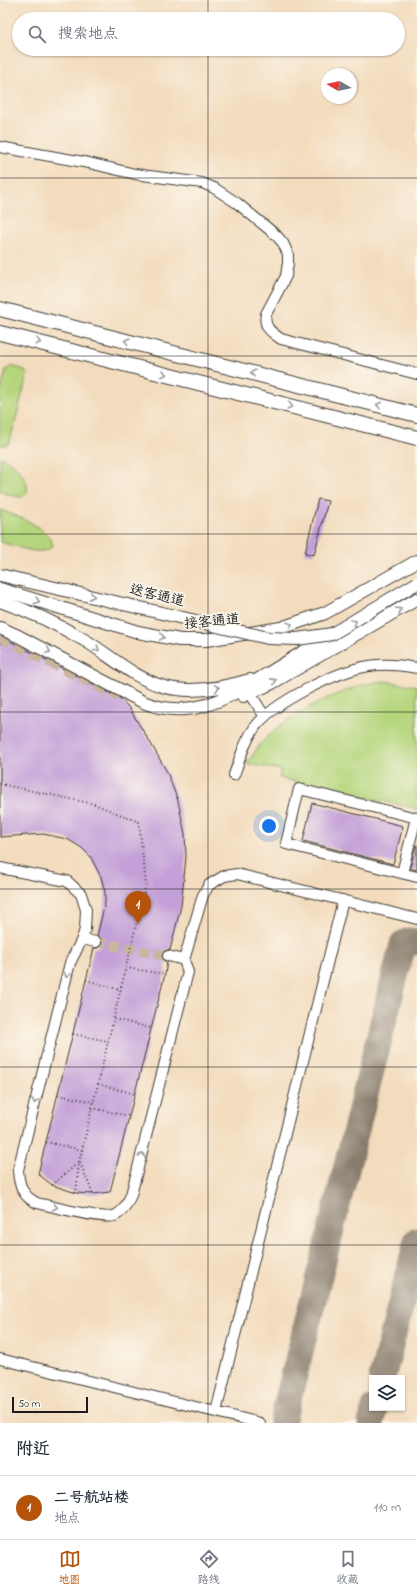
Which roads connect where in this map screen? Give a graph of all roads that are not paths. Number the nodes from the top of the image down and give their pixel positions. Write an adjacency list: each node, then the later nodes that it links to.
1 (0, 147): 4 (street)
2 (0, 309): 5 (highway, one-way to 2)
3 (0, 333): 6 (highway, one-way to 6)
4 (417, 374)
5 (417, 415)
6 (417, 438)
7 (417, 561): 10 (main road, 接客通道, one-way to 7)
8 (0, 574): 14 (main road, 送客通道, one-way to 14, bridge)
9 (417, 583): 14 (main road, 送客通道, one-way to 9, bridge)
10 (0, 589)
11 (417, 599): 17 (main road, one-way to 11)
12 (0, 601): 16 (main road, 送客通道, one-way to 16)
13 (0, 628): 16 (main road, 送客通道, one-way to 16)
14 (332, 634): 16 (main road, 送客通道)
15 (417, 668): 19 (street)
16 (265, 675)
17 (250, 693): 18 (main road); 19 (street)
18 (119, 696)
19 (265, 717): 20 (street)
20 (234, 775)
21 (416, 818): 23 (street); 23 (street)
22 (0, 868): 27 (street)
23 (402, 873): 24 (street)
24 (417, 877)
25 (343, 900): 26 (street); 30 (street); 32 (street)
26 (417, 919)
27 (82, 939): 28 (street); 30 (street, one-way to 30)
28 (96, 942)
29 (168, 956): 30 (street)
30 (184, 960)
31 (0, 1359): 32 (street)
32 (216, 1412): 33 (street)
33 (260, 1423)

